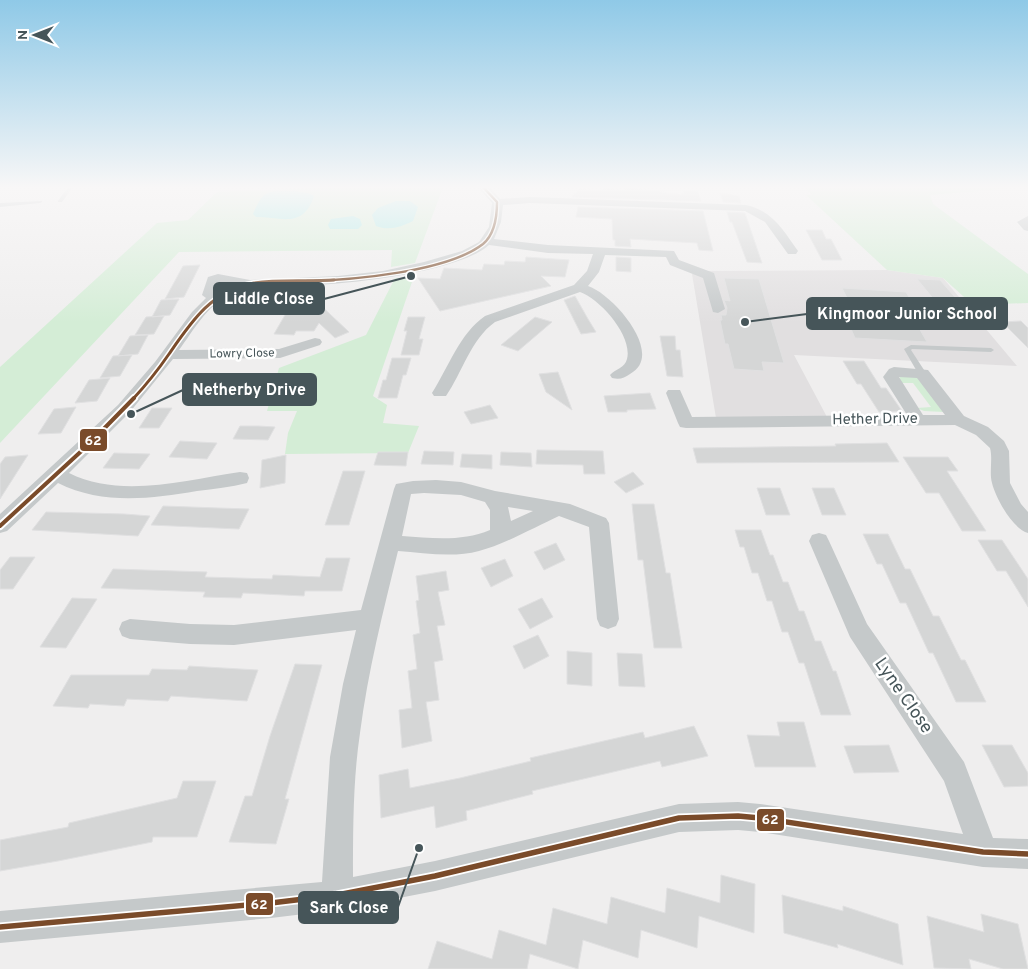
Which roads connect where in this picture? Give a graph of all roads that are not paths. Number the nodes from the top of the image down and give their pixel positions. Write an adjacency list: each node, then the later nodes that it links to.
1 (490, 232): 3 (street)
2 (780, 232): 4 (street)
3 (486, 241): 5 (street); 10 (street)
4 (792, 250)
5 (600, 252): 6 (street); 7 (street)
6 (579, 288): 12 (street); 13 (street)
7 (718, 309)
8 (315, 342): 10 (street, Lowry Close)
9 (991, 350): 11 (lane)
10 (168, 355): 17 (street)
11 (922, 372): 15 (street); 16 (street)
12 (626, 373)
13 (440, 393)
14 (674, 393): 15 (street, Hether Drive)
15 (918, 420): 16 (street, Hether Drive)
16 (958, 420): 22 (street, Hether Drive)
17 (56, 474): 18 (street); 21 (street)
18 (240, 478)
19 (492, 497): 20 (street); 23 (street); 25 (street)
20 (557, 509): 23 (street); 27 (street)
21 (0, 526)
22 (1028, 526)
23 (499, 536): 25 (street)
24 (819, 541): 29 (street, Lyne Close)
25 (392, 543): 26 (street)
26 (371, 619): 28 (street); 31 (street)
27 (608, 619)
28 (130, 629)
29 (983, 852): 30 (street); 31 (street)
30 (1028, 854)
31 (337, 895): 32 (street)
32 (0, 927)

